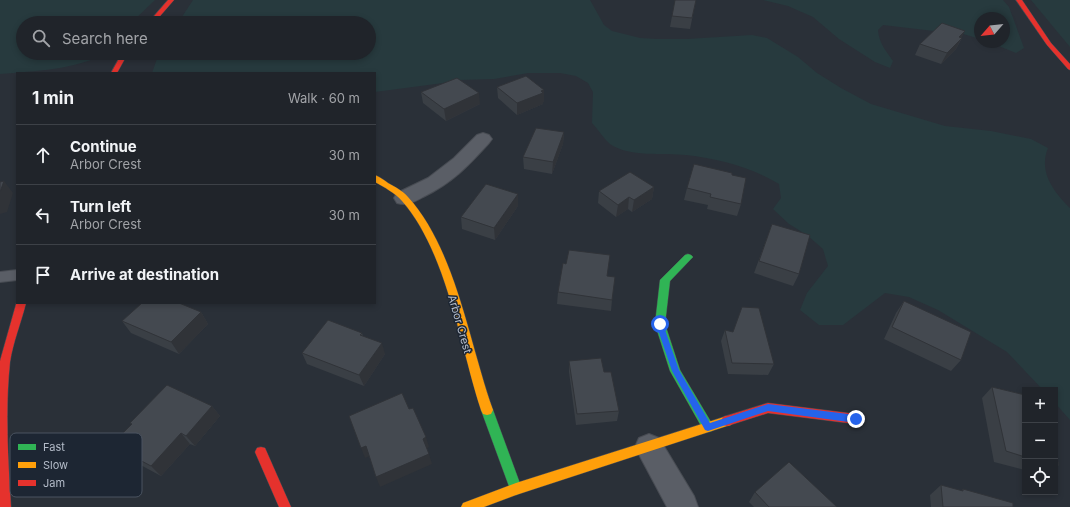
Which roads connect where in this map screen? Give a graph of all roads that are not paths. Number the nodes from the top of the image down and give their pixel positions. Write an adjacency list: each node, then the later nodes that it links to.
1 (171, 0): 3 (street)
2 (1019, 0): 5 (street)
3 (157, 16)
4 (121, 60): 6 (street)
5 (1070, 68)
6 (115, 72)
7 (483, 139): 9 (street)
8 (376, 179): 9 (street, Arbor Crest)
9 (404, 198): 19 (street, Arbor Crest)
10 (688, 258): 16 (street)
11 (16, 275): 12 (lane)
12 (0, 277)
13 (21, 304): 14 (street)
14 (3, 362): 20 (street)
15 (856, 419): 16 (street)
16 (708, 427): 17 (street)
17 (649, 447): 19 (street); 23 (street)
18 (261, 452): 21 (street)
19 (516, 490): 22 (street)
20 (6, 507)
21 (285, 507)
22 (467, 507)
23 (683, 507)

